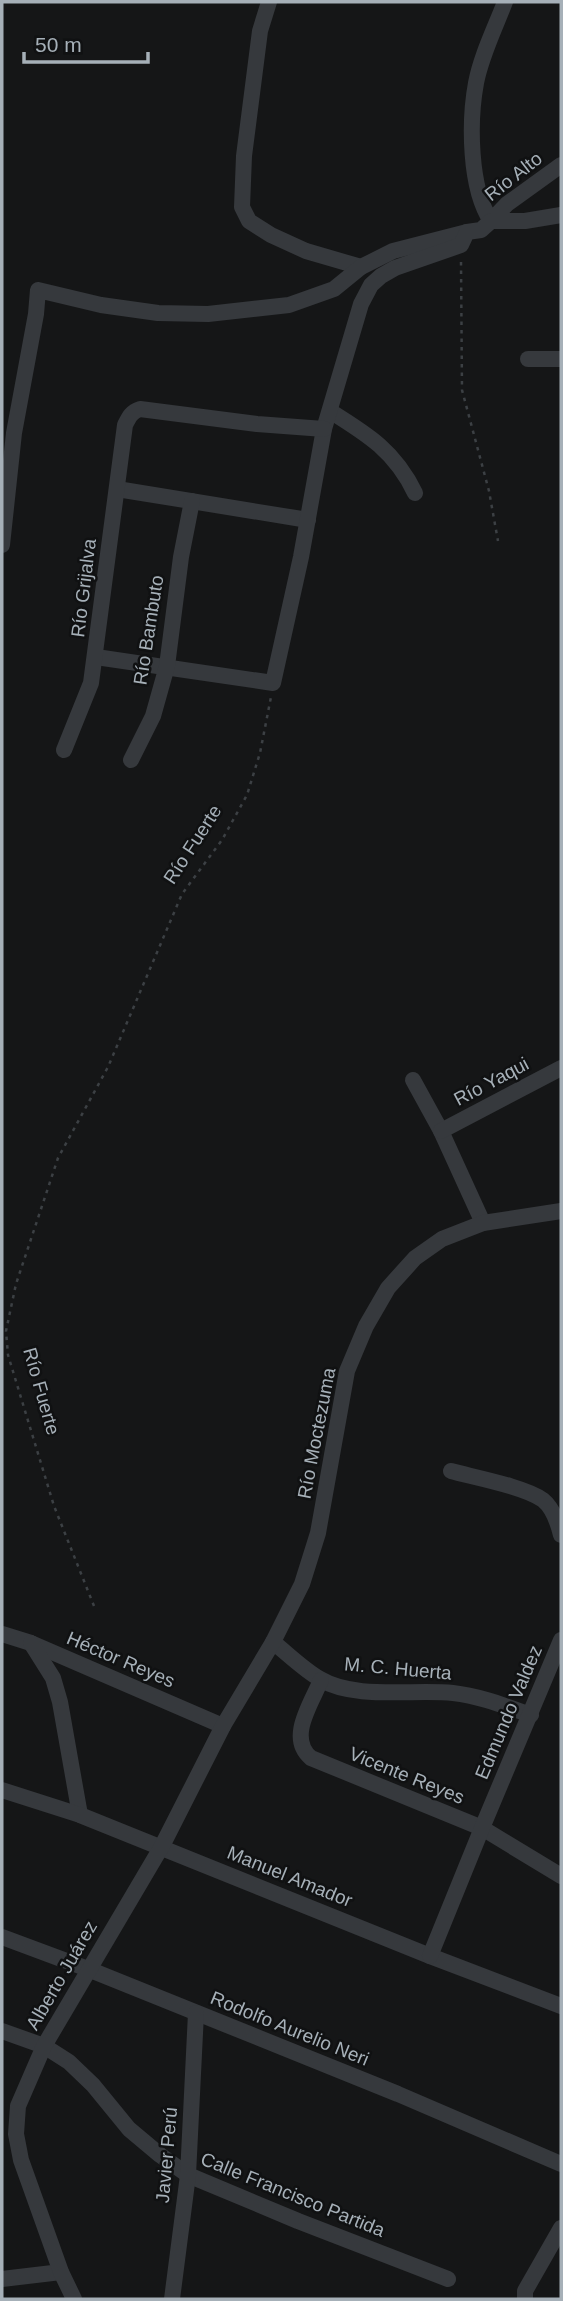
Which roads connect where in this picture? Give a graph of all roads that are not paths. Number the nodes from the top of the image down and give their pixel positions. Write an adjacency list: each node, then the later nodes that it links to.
1 (269, 2): 7 (street)
2 (505, 2): 5 (street)
3 (561, 165): 5 (street, Río Alto)
4 (561, 215): 5 (street)
5 (491, 221): 6 (street)
6 (464, 238): 7 (street); 10 (street)
7 (361, 267): 16 (street)
8 (528, 359): 9 (street)
9 (561, 359)
10 (330, 411): 11 (street); 13 (street)
11 (324, 429): 12 (street, Río Grijalva); 15 (street)
12 (117, 489): 14 (street); 17 (street, Río Grijalva)
13 (415, 493)
14 (192, 501): 15 (street); 18 (street, Río Bambuto)
15 (308, 520): 18 (street)
16 (2, 545)
17 (96, 657): 18 (street); 19 (street, Río Grijalva)
18 (167, 666): 20 (street, Río Bambuto)
19 (64, 751)
20 (131, 760)
21 (561, 1068): 23 (street, Río Yaqui)
22 (413, 1080): 23 (street)
23 (441, 1131): 25 (street)
24 (561, 1211): 25 (street, Río Moctezuma)
25 (483, 1223): 30 (street, Río Moctezuma)
26 (451, 1471): 27 (street)
27 (561, 1535)
28 (2, 1634): 31 (street, Héctor Reyes)
29 (561, 1640): 33 (street, Edmundo Valdez)
30 (273, 1642): 32 (street, M. C. Huerta); 34 (street, Río Moctezuma)
31 (31, 1643): 34 (street, Héctor Reyes); 36 (street)
32 (321, 1680): 33 (street, M. C. Huerta); 37 (street, Vicente Reyes)
33 (531, 1714): 37 (street, Edmundo Valdez)
34 (223, 1726): 38 (street, Alberto Juárez)
35 (2, 1790): 36 (street, Manuel Amador)
36 (80, 1815): 38 (street, Manuel Amador)
37 (481, 1828): 39 (street, Vicente Reyes); 41 (street, Edmundo Valdez)
38 (162, 1846): 41 (street, Manuel Amador); 42 (street, Alberto Juárez)
39 (561, 1876)
40 (2, 1937): 42 (street, Rodolfo Aurelio Neri)
41 (430, 1956): 43 (street, Manuel Amador)
42 (88, 1969): 44 (street, Rodolfo Aurelio Neri); 46 (street, Alberto Juárez)
43 (561, 2006)
44 (196, 2013): 47 (street, Rodolfo Aurelio Neri); 48 (street, Javier Perú)
45 (2, 2031): 46 (street, Calle Francisco Partida)
46 (44, 2046): 48 (street, Calle Francisco Partida); 50 (street, Alberto Juárez)
47 (561, 2164)
48 (188, 2175): 52 (street, Calle Francisco Partida); 54 (street, Javier Perú)
49 (561, 2228): 55 (street)
50 (61, 2272): 51 (street); 53 (street, Alberto Juárez)
51 (2, 2278)
52 (448, 2279)
53 (74, 2299)
54 (172, 2299)
55 (525, 2299)

